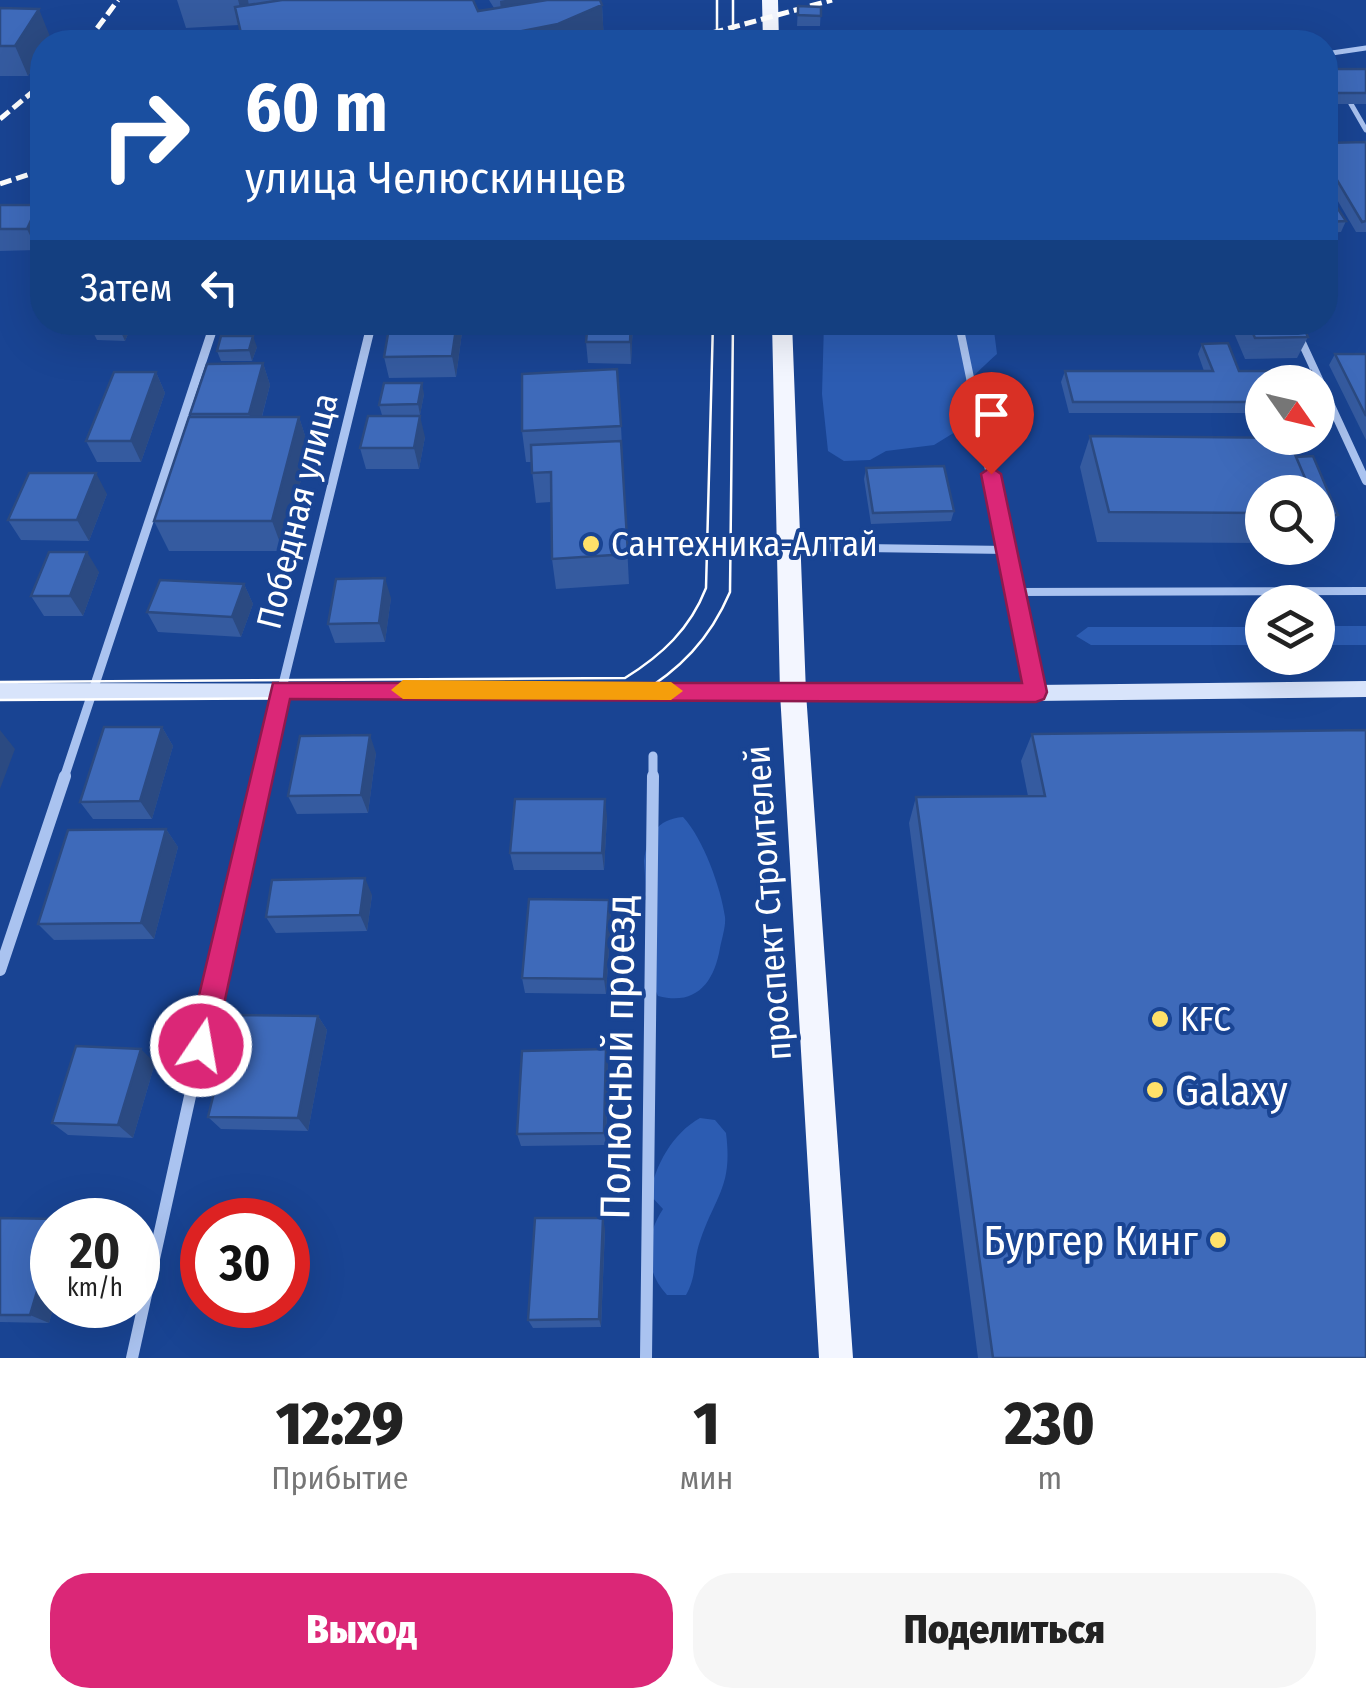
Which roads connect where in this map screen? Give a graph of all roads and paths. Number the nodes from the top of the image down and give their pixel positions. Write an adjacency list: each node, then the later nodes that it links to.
1 (770, 0): 2 (main road)
2 (771, 30)
3 (1366, 48): 4 (lane)
4 (1338, 53)
5 (1351, 104): 6 (lane)
6 (1366, 130)
7 (212, 335): 18 (street)
8 (369, 335): 19 (street, Победная улица)
9 (783, 335): 13 (main road, проспект Строителей)
10 (961, 335): 14 (lane)
11 (1298, 335): 12 (lane)
12 (1366, 481)
13 (791, 547): 14 (lane); 21 (main road, проспект Строителей)
14 (1008, 550): 16 (lane)
15 (1366, 591): 16 (lane)
16 (1016, 592): 22 (lane)
17 (1366, 689): 22 (main road)
18 (95, 690): 19 (main road); 20 (main road); 24 (street)
19 (281, 690): 21 (main road); 25 (street, Победная улица)
20 (0, 691)
21 (793, 692): 22 (main road); 27 (main road, проспект Строителей)
22 (1036, 692)
23 (653, 756): 26 (street, Полюсный проезд)
24 (0, 970)
25 (132, 1358)
26 (646, 1358)
27 (836, 1358)

